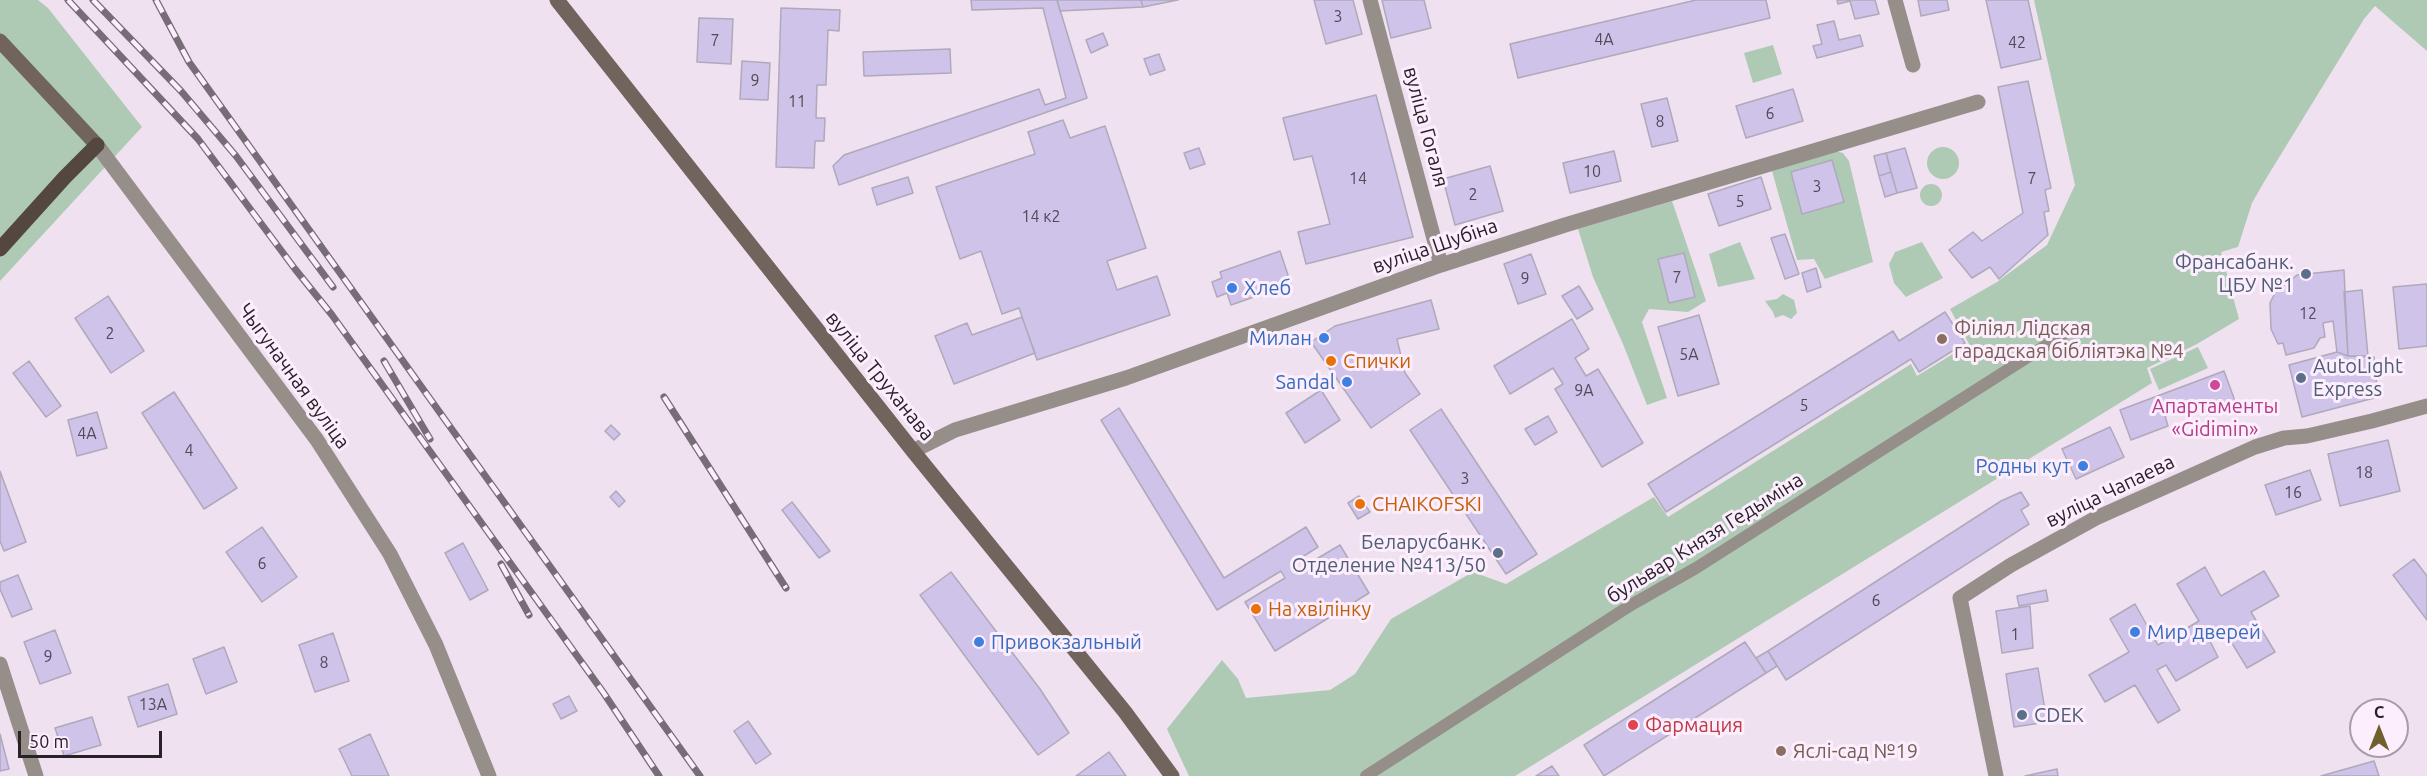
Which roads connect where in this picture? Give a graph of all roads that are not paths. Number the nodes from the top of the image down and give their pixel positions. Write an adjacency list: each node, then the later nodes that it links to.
1 (557, 0): 12 (main road, вуліца Труханава)
2 (1370, 0): 9 (street, вуліца Гогаля)
3 (1895, 0): 5 (street)
4 (0, 41): 7 (main road, Чыгуначная вуліца)
5 (1913, 65)
6 (1978, 102): 9 (street, вуліца Шубіна)
7 (97, 145): 8 (main road); 15 (street, Чыгуначная вуліца)
8 (0, 249)
9 (1441, 265): 12 (street, вуліца Шубіна)
10 (2064, 334): 17 (street, бульвар Князя Гедыміна)
11 (2427, 406): 18 (street, вуліца Чапаева)
12 (913, 451): 16 (main road, вуліца Труханава)
13 (0, 664): 14 (street)
14 (36, 776)
15 (489, 776)
16 (1172, 776)
17 (1366, 776)
18 (1996, 776)

